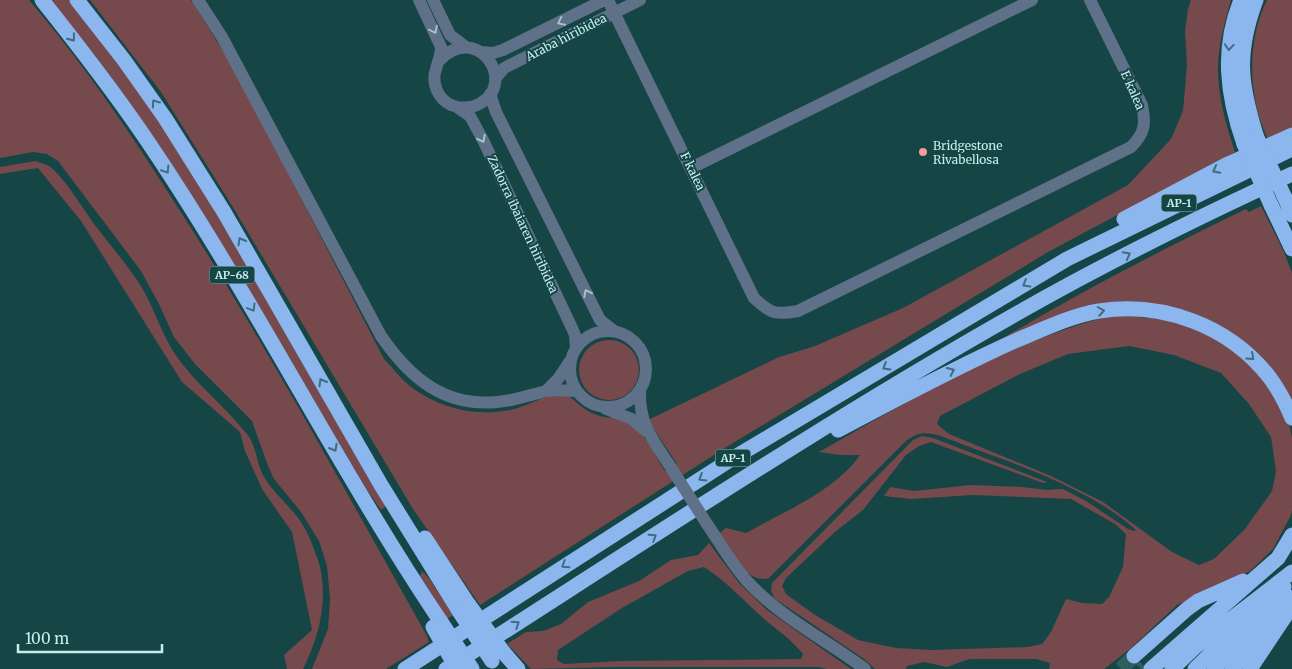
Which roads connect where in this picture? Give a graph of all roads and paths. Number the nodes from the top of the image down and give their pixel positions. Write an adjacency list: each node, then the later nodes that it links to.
1 (42, 0): 46 (highway, AP-68, one-way to 46)
2 (77, 0): 47 (highway, AP-68, one-way to 2, bridge)
3 (198, 0): 32 (street)
4 (419, 0): 15 (street, one-way to 15)
5 (433, 0): 13 (street)
6 (606, 0): 12 (street, F kalea); 14 (street, Araba hiribidea, one-way to 14)
7 (640, 0): 12 (street, Araba hiribidea)
8 (1032, 0): 22 (street)
9 (1090, 0): 28 (street, E kalea)
10 (1241, 0): 20 (highway, one-way to 20)
11 (1256, 0): 20 (highway)
12 (614, 13): 16 (street, Araba hiribidea); 22 (street, F kalea)
13 (466, 47): 14 (street); 15 (street)
14 (482, 52): 16 (street)
15 (439, 61): 18 (street)
16 (495, 79): 17 (street)
17 (490, 94): 18 (street); 29 (street, Zadorra ibaiaren hiribidea, one-way to 17)
18 (457, 107): 30 (street, Zadorra ibaiaren hiribidea, one-way to 30)
19 (1292, 135): 27 (highway, one-way to 27)
20 (1250, 141): 24 (highway, bridge)
21 (1292, 150): 27 (highway, AP-1)
22 (691, 168): 28 (street, F kalea)
23 (1292, 174): 38 (highway, AP-1, one-way to 23)
24 (1278, 202): 25 (highway); 26 (highway)
25 (1292, 215)
26 (1292, 249)
27 (1067, 259): 49 (highway, AP-1, one-way to 49)
28 (798, 311)
29 (614, 331): 30 (street); 33 (street)
30 (576, 348): 31 (street)
31 (570, 361): 32 (street); 34 (street)
32 (547, 390): 34 (street)
33 (640, 390): 35 (street); 37 (street)
34 (576, 391): 35 (street)
35 (601, 407): 37 (street)
36 (1292, 418): 38 (highway, one-way to 36)
37 (649, 433): 54 (street, bridge)
38 (797, 445): 50 (highway, AP-1, one-way to 38)
39 (1292, 534): 40 (highway)
40 (1260, 573): 48 (highway); 48 (highway); 55 (highway)
41 (1292, 576): 56 (highway); 57 (highway); 58 (highway); 59 (highway); 60 (highway); 61 (highway)
42 (1292, 586): 62 (highway)
43 (1292, 592): 63 (highway)
44 (1292, 606): 64 (highway)
45 (1292, 619): 65 (highway)
46 (437, 625): 51 (highway, bridge); 52 (highway, AP-68, bridge)
47 (498, 661): 53 (highway)
48 (1142, 663)
49 (405, 669)
50 (446, 669)
51 (457, 669)
52 (472, 669)
53 (518, 669)
54 (864, 669)
55 (1162, 669)
56 (1172, 669)
57 (1183, 669)
58 (1195, 669)
59 (1205, 669)
60 (1214, 669)
61 (1222, 669)
62 (1232, 669)
63 (1241, 669)
64 (1250, 669)
65 (1257, 669)

